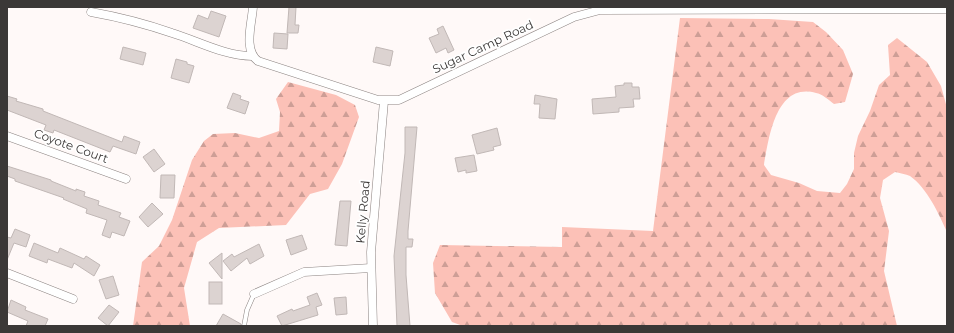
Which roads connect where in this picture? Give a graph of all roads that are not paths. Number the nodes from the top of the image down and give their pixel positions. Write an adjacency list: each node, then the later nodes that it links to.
1 (253, 7): 4 (street)
2 (947, 9): 5 (street, Sugar Camp Road)
3 (91, 12): 4 (street, Sugar Camp Road)
4 (252, 56): 5 (street, Sugar Camp Road)
5 (384, 101): 8 (street, Kelly Road)
6 (7, 136): 7 (street, Coyote Court)
7 (126, 179)
8 (371, 268): 10 (street); 13 (street, Kelly Road)
9 (7, 273): 11 (street)
10 (254, 294): 12 (lane)
11 (73, 299)
12 (244, 326)
13 (373, 326)

